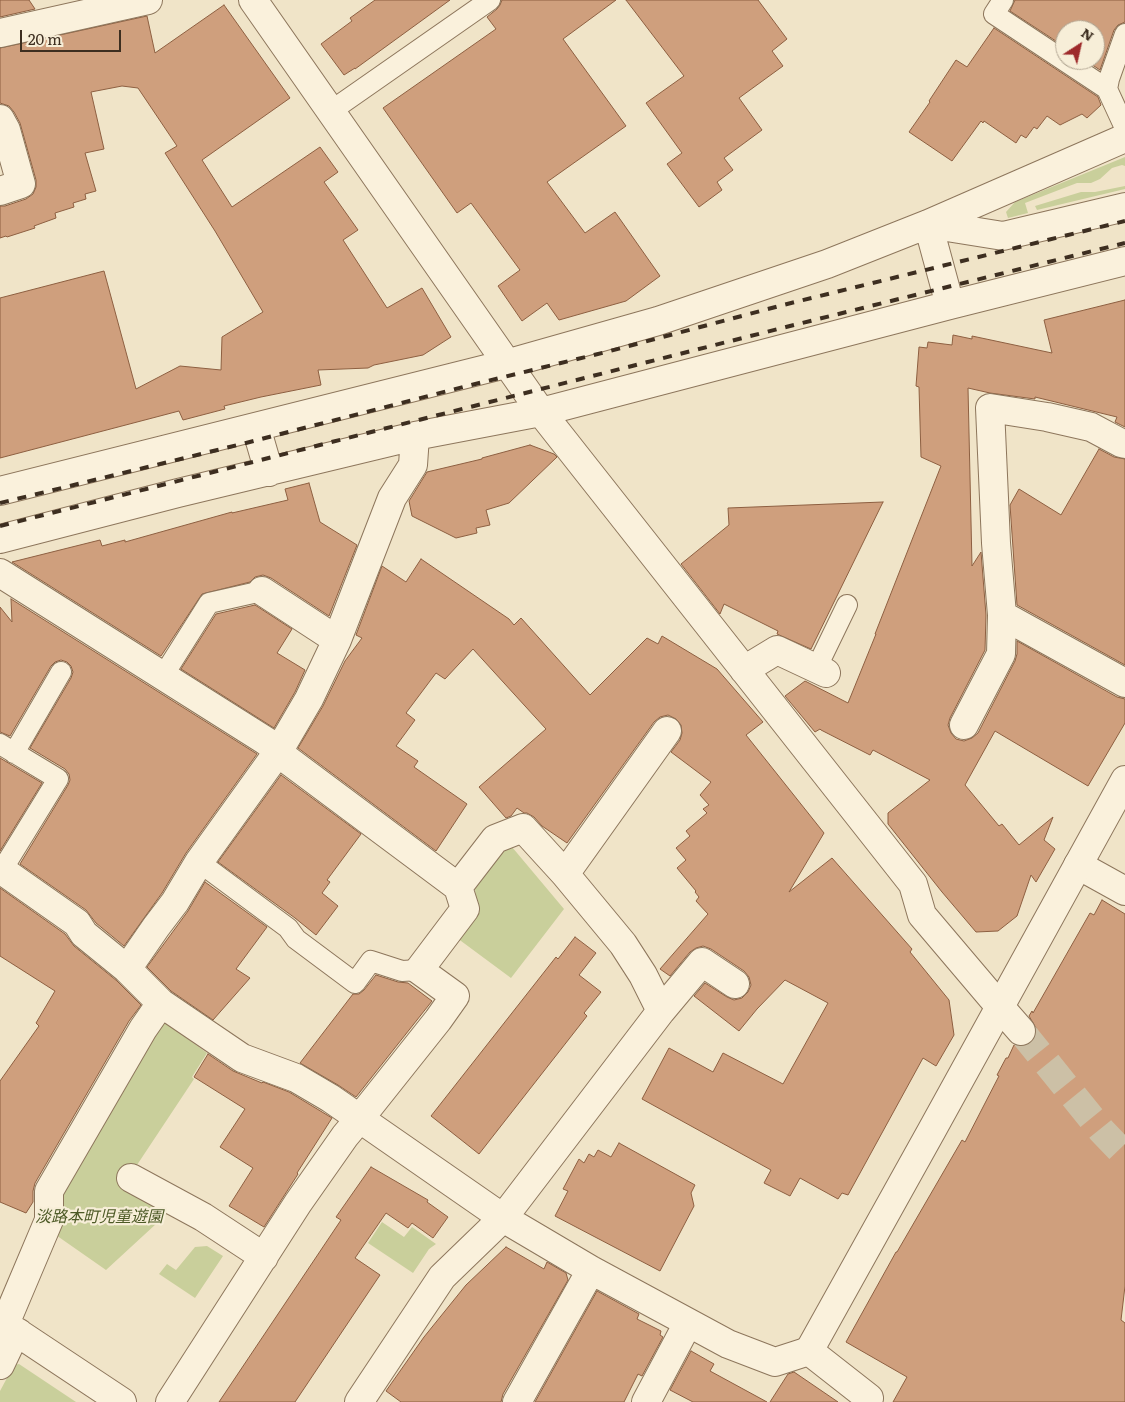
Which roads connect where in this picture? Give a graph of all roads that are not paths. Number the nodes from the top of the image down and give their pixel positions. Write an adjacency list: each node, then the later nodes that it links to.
1 (148, 0): 5 (street)
2 (253, 0): 8 (street)
3 (490, 0): 8 (lane)
4 (1003, 0): 7 (lane)
5 (0, 33)
6 (1125, 34): 7 (lane)
7 (1107, 89): 10 (lane)
8 (331, 111): 17 (street)
9 (0, 119): 12 (street)
10 (1125, 128)
11 (1125, 138): 14 (street)
12 (0, 191)
13 (1125, 207): 14 (street)
14 (928, 224): 16 (street); 17 (street)
15 (1125, 261): 16 (street)
16 (950, 305): 18 (street)
17 (506, 364): 18 (street); 19 (street)
18 (541, 412): 20 (street); 30 (street)
19 (256, 427): 22 (street); 23 (street)
20 (415, 436): 22 (street); 29 (street)
21 (1125, 444): 28 (street)
22 (269, 472): 24 (street)
23 (0, 491)
24 (0, 539)
25 (0, 573): 33 (street)
26 (262, 591): 29 (street); 33 (lane)
27 (847, 605): 31 (lane)
28 (1002, 615): 34 (street); 35 (street)
29 (337, 640): 38 (street)
30 (744, 670): 31 (street); 50 (street)
31 (821, 671)
32 (61, 672): 37 (lane)
33 (163, 676): 38 (street)
34 (1125, 683)
35 (964, 725)
36 (667, 731): 43 (street)
37 (7, 748): 42 (lane)
38 (278, 752): 40 (street); 44 (street)
39 (1125, 780): 41 (street)
40 (198, 862): 46 (street); 47 (lane)
41 (1078, 865): 45 (street); 50 (street)
42 (1, 870): 46 (street)
43 (565, 874): 44 (street); 51 (street)
44 (458, 887): 47 (street)
45 (1125, 891)
46 (127, 969): 49 (street)
47 (419, 970): 53 (street)
48 (734, 984): 51 (street)
49 (161, 1003): 53 (street); 59 (street)
50 (1000, 1006): 52 (street); 60 (street)
51 (661, 1011): 55 (street)
52 (1021, 1031)
53 (360, 1118): 55 (street); 56 (street)
54 (131, 1178): 56 (street)
55 (503, 1218): 57 (street); 65 (street)
56 (264, 1257): 64 (street)
57 (591, 1270): 58 (street); 66 (street)
58 (688, 1323): 60 (street); 67 (street)
59 (8, 1326): 61 (street); 63 (street)
60 (809, 1351): 62 (street)
61 (0, 1365)
62 (869, 1401)
63 (122, 1402)
64 (170, 1402)
65 (359, 1402)
66 (517, 1402)
67 (646, 1402)

